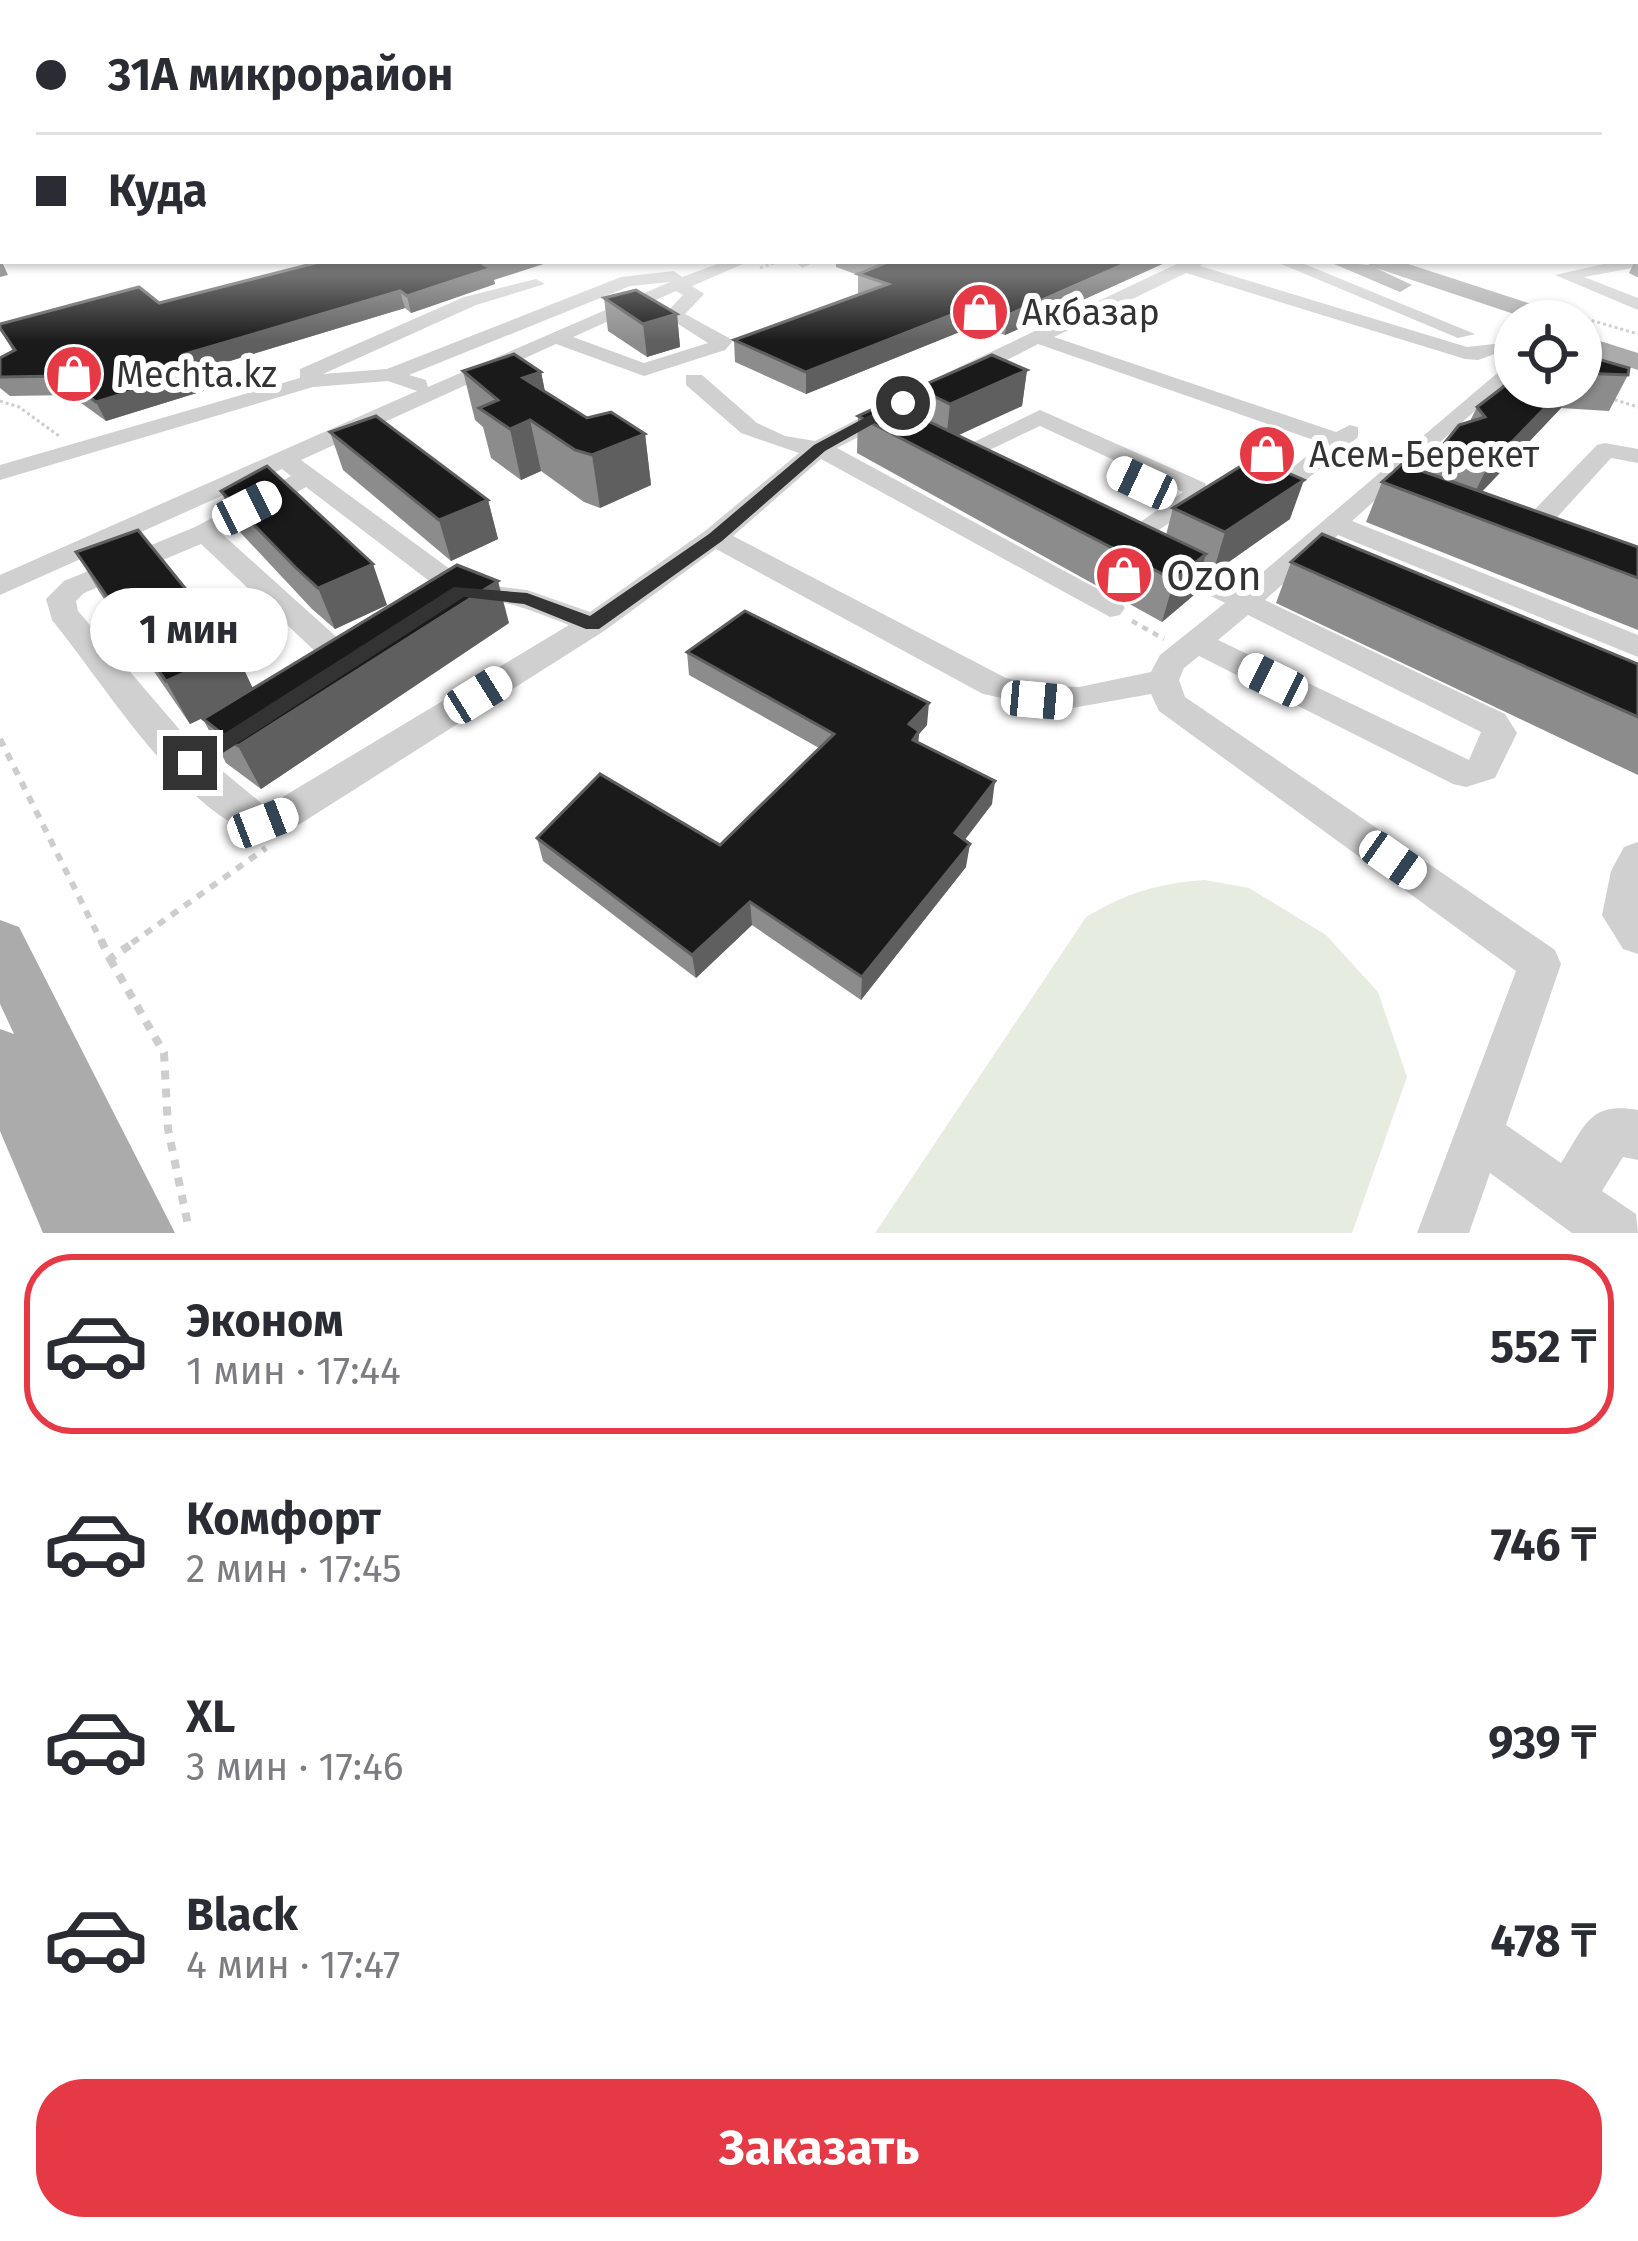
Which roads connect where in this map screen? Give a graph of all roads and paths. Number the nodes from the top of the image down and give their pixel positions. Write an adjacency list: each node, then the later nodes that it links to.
1 (719, 264): 7 (street)
2 (1191, 264): 14 (street); 18 (street)
3 (1289, 264): 16 (street)
4 (1347, 264): 11 (main road)
5 (1386, 264): 9 (main road)
6 (1627, 264): 10 (street)
7 (679, 280): 13 (street); 13 (street); 21 (street); 23 (street)
8 (536, 284): 24 (street)
9 (1495, 300)
10 (1638, 304)
11 (1494, 315)
12 (1602, 335): 15 (main road)
13 (555, 337): 33 (street)
14 (1036, 337): 28 (street); 39 (street)
15 (1638, 346)
16 (1494, 349)
17 (1602, 351): 19 (main road)
18 (1494, 355)
19 (1638, 362)
20 (1494, 372): 40 (street)
21 (390, 375): 23 (street); 24 (street)
22 (694, 380): 30 (street)
23 (418, 386): 44 (street)
24 (272, 389): 31 (street)
25 (1603, 397): 27 (path)
26 (0, 401): 31 (path)
27 (1638, 406)
28 (874, 418): 29 (street); 30 (street)
29 (936, 447): 37 (street); 47 (street)
30 (819, 448): 42 (street); 48 (street)
31 (78, 450): 35 (street)
32 (1638, 456): 43 (street)
33 (283, 458): 38 (street); 45 (street)
34 (0, 460): 35 (street)
35 (37, 461): 36 (street)
36 (0, 473)
37 (995, 476)
38 (308, 477): 41 (street); 46 (street)
39 (1285, 485)
40 (1335, 524): 47 (street); 52 (street)
41 (205, 533): 54 (street); 57 (street)
42 (716, 537): 50 (street); 53 (street)
43 (1560, 554)
44 (0, 572)
45 (0, 586)
46 (460, 591): 49 (street); 50 (street)
47 (1243, 604): 53 (street); 53 (street)
48 (1111, 608): 53 (path)
49 (423, 615)
50 (592, 624): 57 (street)
51 (385, 640): 54 (street)
52 (1638, 647)
53 (1182, 657): 63 (street)
54 (347, 664): 55 (street)
55 (308, 689)
56 (0, 739): 61 (path)
57 (287, 814): 61 (path)
58 (1638, 859): 59 (street)
59 (1638, 936)
60 (0, 944): 67 (main road)
61 (110, 959): 68 (path)
62 (0, 1058): 66 (main road)
63 (1478, 1135): 65 (street); 69 (street)
64 (1638, 1135): 65 (street)
65 (1567, 1198): 70 (street)
66 (77, 1233)
67 (141, 1233)
68 (186, 1233)
69 (1443, 1233)
70 (1617, 1233)

